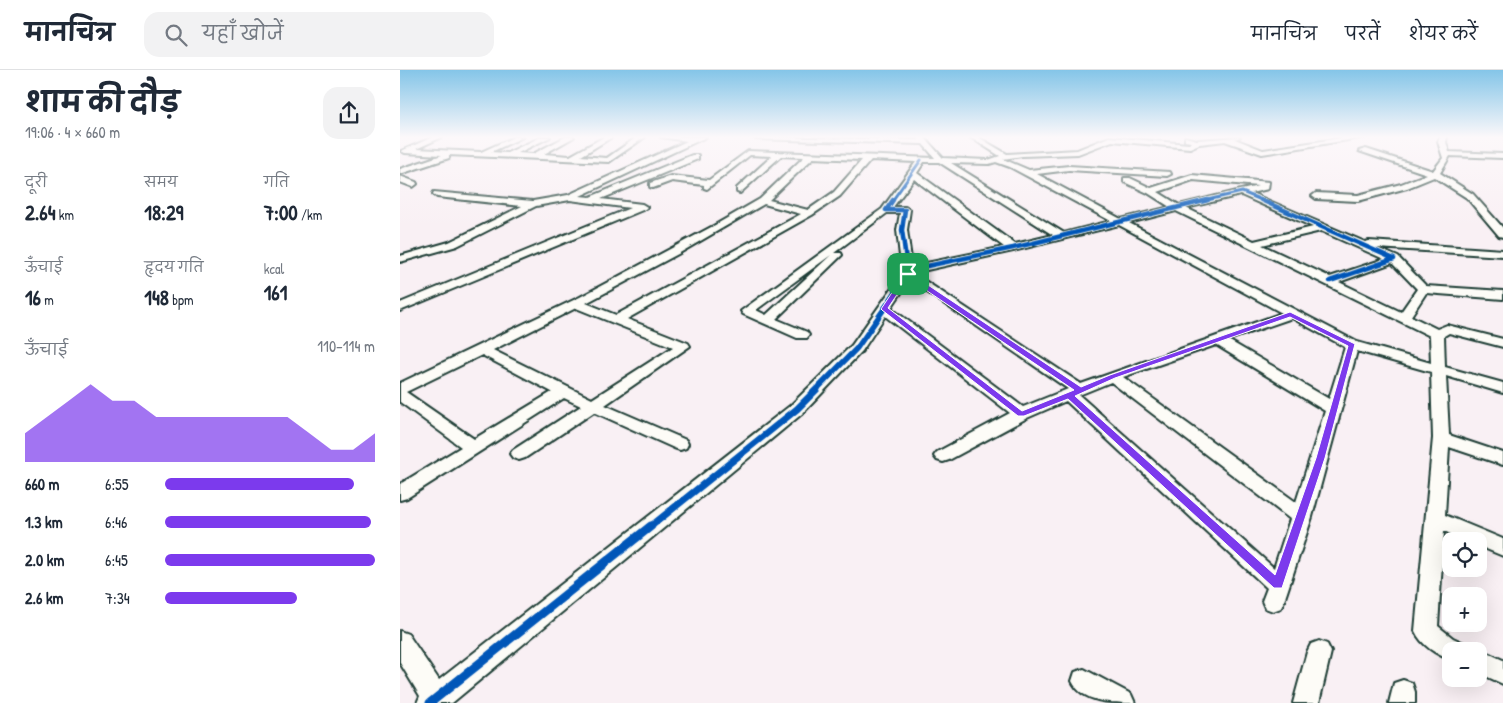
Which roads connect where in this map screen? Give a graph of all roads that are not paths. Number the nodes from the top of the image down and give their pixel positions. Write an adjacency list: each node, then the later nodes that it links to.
1 (416, 167): 13 (street)
2 (638, 167): 27 (street)
3 (672, 167): 28 (street)
4 (731, 167): 20 (street)
5 (765, 167): 21 (street)
6 (799, 167): 29 (street)
7 (861, 167): 34 (street)
8 (917, 167): 33 (street); 41 (street)
9 (951, 167): 38 (street)
10 (1017, 167): 14 (street)
11 (1411, 167): 16 (street)
12 (1441, 167): 16 (street)
13 (400, 172)
14 (1028, 173): 15 (street); 35 (street)
15 (1168, 174)
16 (1435, 174): 26 (street); 37 (street)
17 (400, 179): 19 (street)
18 (1127, 180): 22 (street)
19 (413, 184)
20 (646, 188)
21 (740, 190)
22 (1151, 191): 23 (street); 32 (street)
23 (1242, 192): 32 (street); 36 (street)
24 (437, 194): 31 (street)
25 (630, 195): 30 (street)
26 (1316, 196)
27 (570, 197): 28 (street); 31 (street)
28 (592, 200): 30 (street)
29 (763, 201): 34 (street); 49 (street)
30 (613, 202): 50 (street)
31 (533, 204): 43 (street)
32 (1176, 207): 35 (street); 40 (street)
33 (885, 211): 45 (street); 55 (street); 55 (street)
34 (809, 213): 54 (street)
35 (1119, 221): 38 (street); 52 (street)
36 (1320, 228): 39 (street); 40 (street)
37 (1503, 234)
38 (1062, 236): 41 (street)
39 (1355, 243): 42 (street); 44 (street)
40 (1253, 244): 46 (street)
41 (1013, 248): 45 (street)
42 (1503, 253)
43 (400, 259)
44 (1394, 259): 46 (street); 47 (street)
45 (908, 272): 51 (street); 67 (street)
46 (1330, 281): 53 (street)
47 (1423, 289): 48 (street); 53 (street)
48 (1503, 294)
49 (576, 304): 54 (street); 61 (street)
50 (400, 307)
51 (884, 309): 71 (street); 88 (street)
52 (1290, 314): 58 (street); 60 (street)
53 (1404, 317): 56 (street)
54 (618, 319): 69 (street)
55 (769, 319): 57 (street)
56 (1437, 334): 59 (street); 62 (street)
57 (802, 335)
58 (1216, 339): 63 (street); 70 (street)
59 (1503, 343)
60 (1352, 345): 62 (street); 70 (street)
61 (483, 350): 65 (street); 66 (street)
62 (1438, 370): 64 (street); 72 (street)
63 (1112, 376): 67 (street); 79 (street)
64 (1503, 388)
65 (400, 389)
66 (563, 392): 69 (street); 74 (street)
67 (1075, 393): 71 (street); 79 (street)
68 (400, 395): 74 (street)
69 (593, 405): 73 (street); 75 (street)
70 (1334, 409): 79 (street)
71 (1021, 414): 76 (street)
72 (1441, 438): 77 (street); 80 (street)
73 (680, 444)
74 (473, 447): 78 (street)
75 (519, 454)
76 (943, 456)
77 (1503, 459)
78 (400, 493)
79 (1302, 517)
80 (1435, 519): 81 (street); 83 (street)
81 (1503, 548)
82 (400, 642): 88 (street)
83 (1442, 644)
84 (1319, 652): 90 (street)
85 (1487, 665): 86 (street)
86 (1503, 672)
87 (1084, 681): 89 (street)
88 (436, 701)
89 (1122, 703)
90 (1306, 703)

